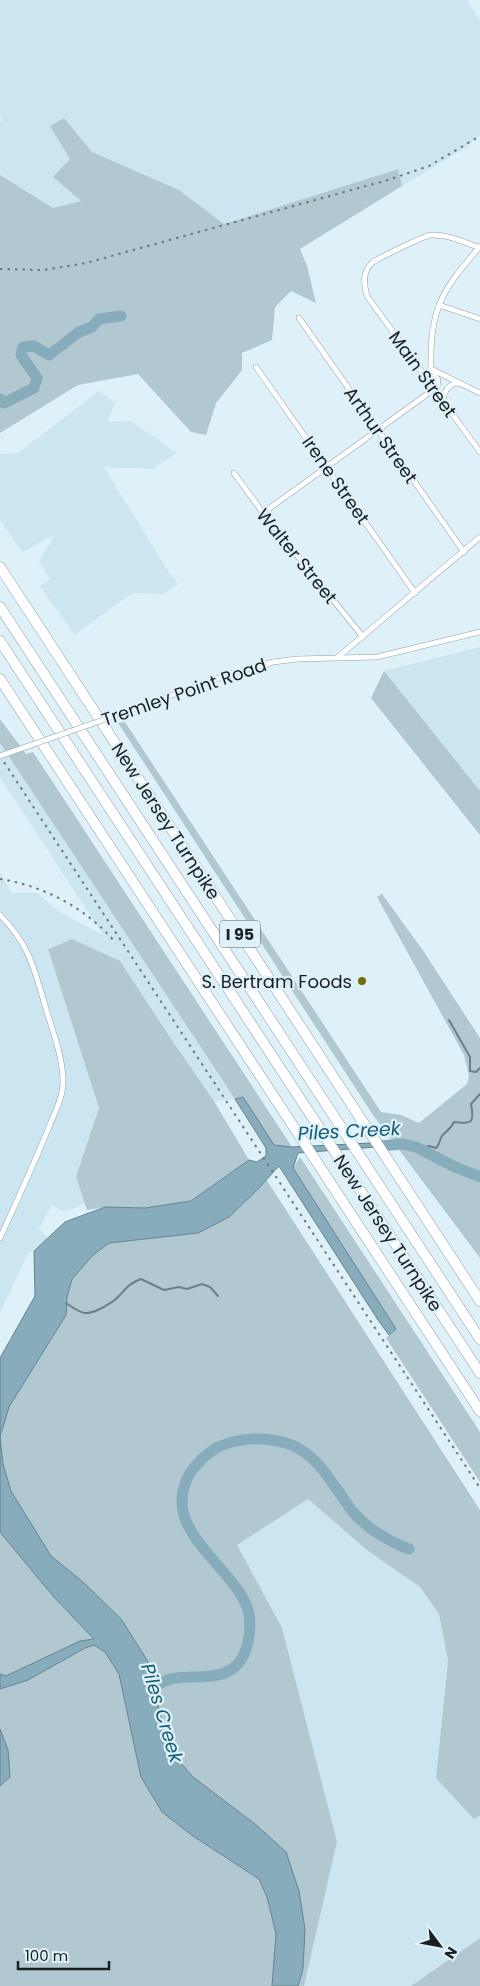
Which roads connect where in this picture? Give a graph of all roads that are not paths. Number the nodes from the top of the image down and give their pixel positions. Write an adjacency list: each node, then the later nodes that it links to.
1 (480, 247): 2 (street); 8 (street, Main Street)
2 (439, 305): 4 (street); 6 (street)
3 (299, 318): 11 (street, Arthur Street)
4 (480, 319)
5 (256, 367): 15 (street, Irene Street)
6 (431, 369): 7 (street); 8 (street)
7 (461, 383): 9 (street); 10 (street)
8 (432, 388): 10 (street, Main Street); 11 (street)
9 (480, 393)
10 (444, 405): 13 (street, Main Street)
11 (378, 430): 15 (street); 19 (street, Arthur Street)
12 (480, 441): 13 (street)
13 (475, 446): 14 (street, Main Street)
14 (480, 452)
15 (327, 467): 17 (street); 21 (street, Irene Street)
16 (234, 473): 17 (street, Walter Street)
17 (263, 514): 24 (street, Walter Street)
18 (480, 537): 19 (street)
19 (464, 552): 21 (street)
20 (0, 568): 31 (highway, New Jersey Turnpike / I 95)
21 (416, 593): 24 (street)
22 (0, 607): 32 (highway, New Jersey Turnpike / I 95)
23 (480, 632): 26 (street, Tremley Point Road)
24 (363, 637): 26 (street)
25 (0, 641): 33 (highway, New Jersey Turnpike / I 95)
26 (338, 657): 28 (street, Tremley Point Road, bridge)
27 (0, 678): 34 (highway, New Jersey Turnpike)
28 (0, 756)
29 (0, 915): 30 (street)
30 (0, 1238)
31 (480, 1301)
32 (480, 1339)
33 (480, 1373)
34 (480, 1411)

